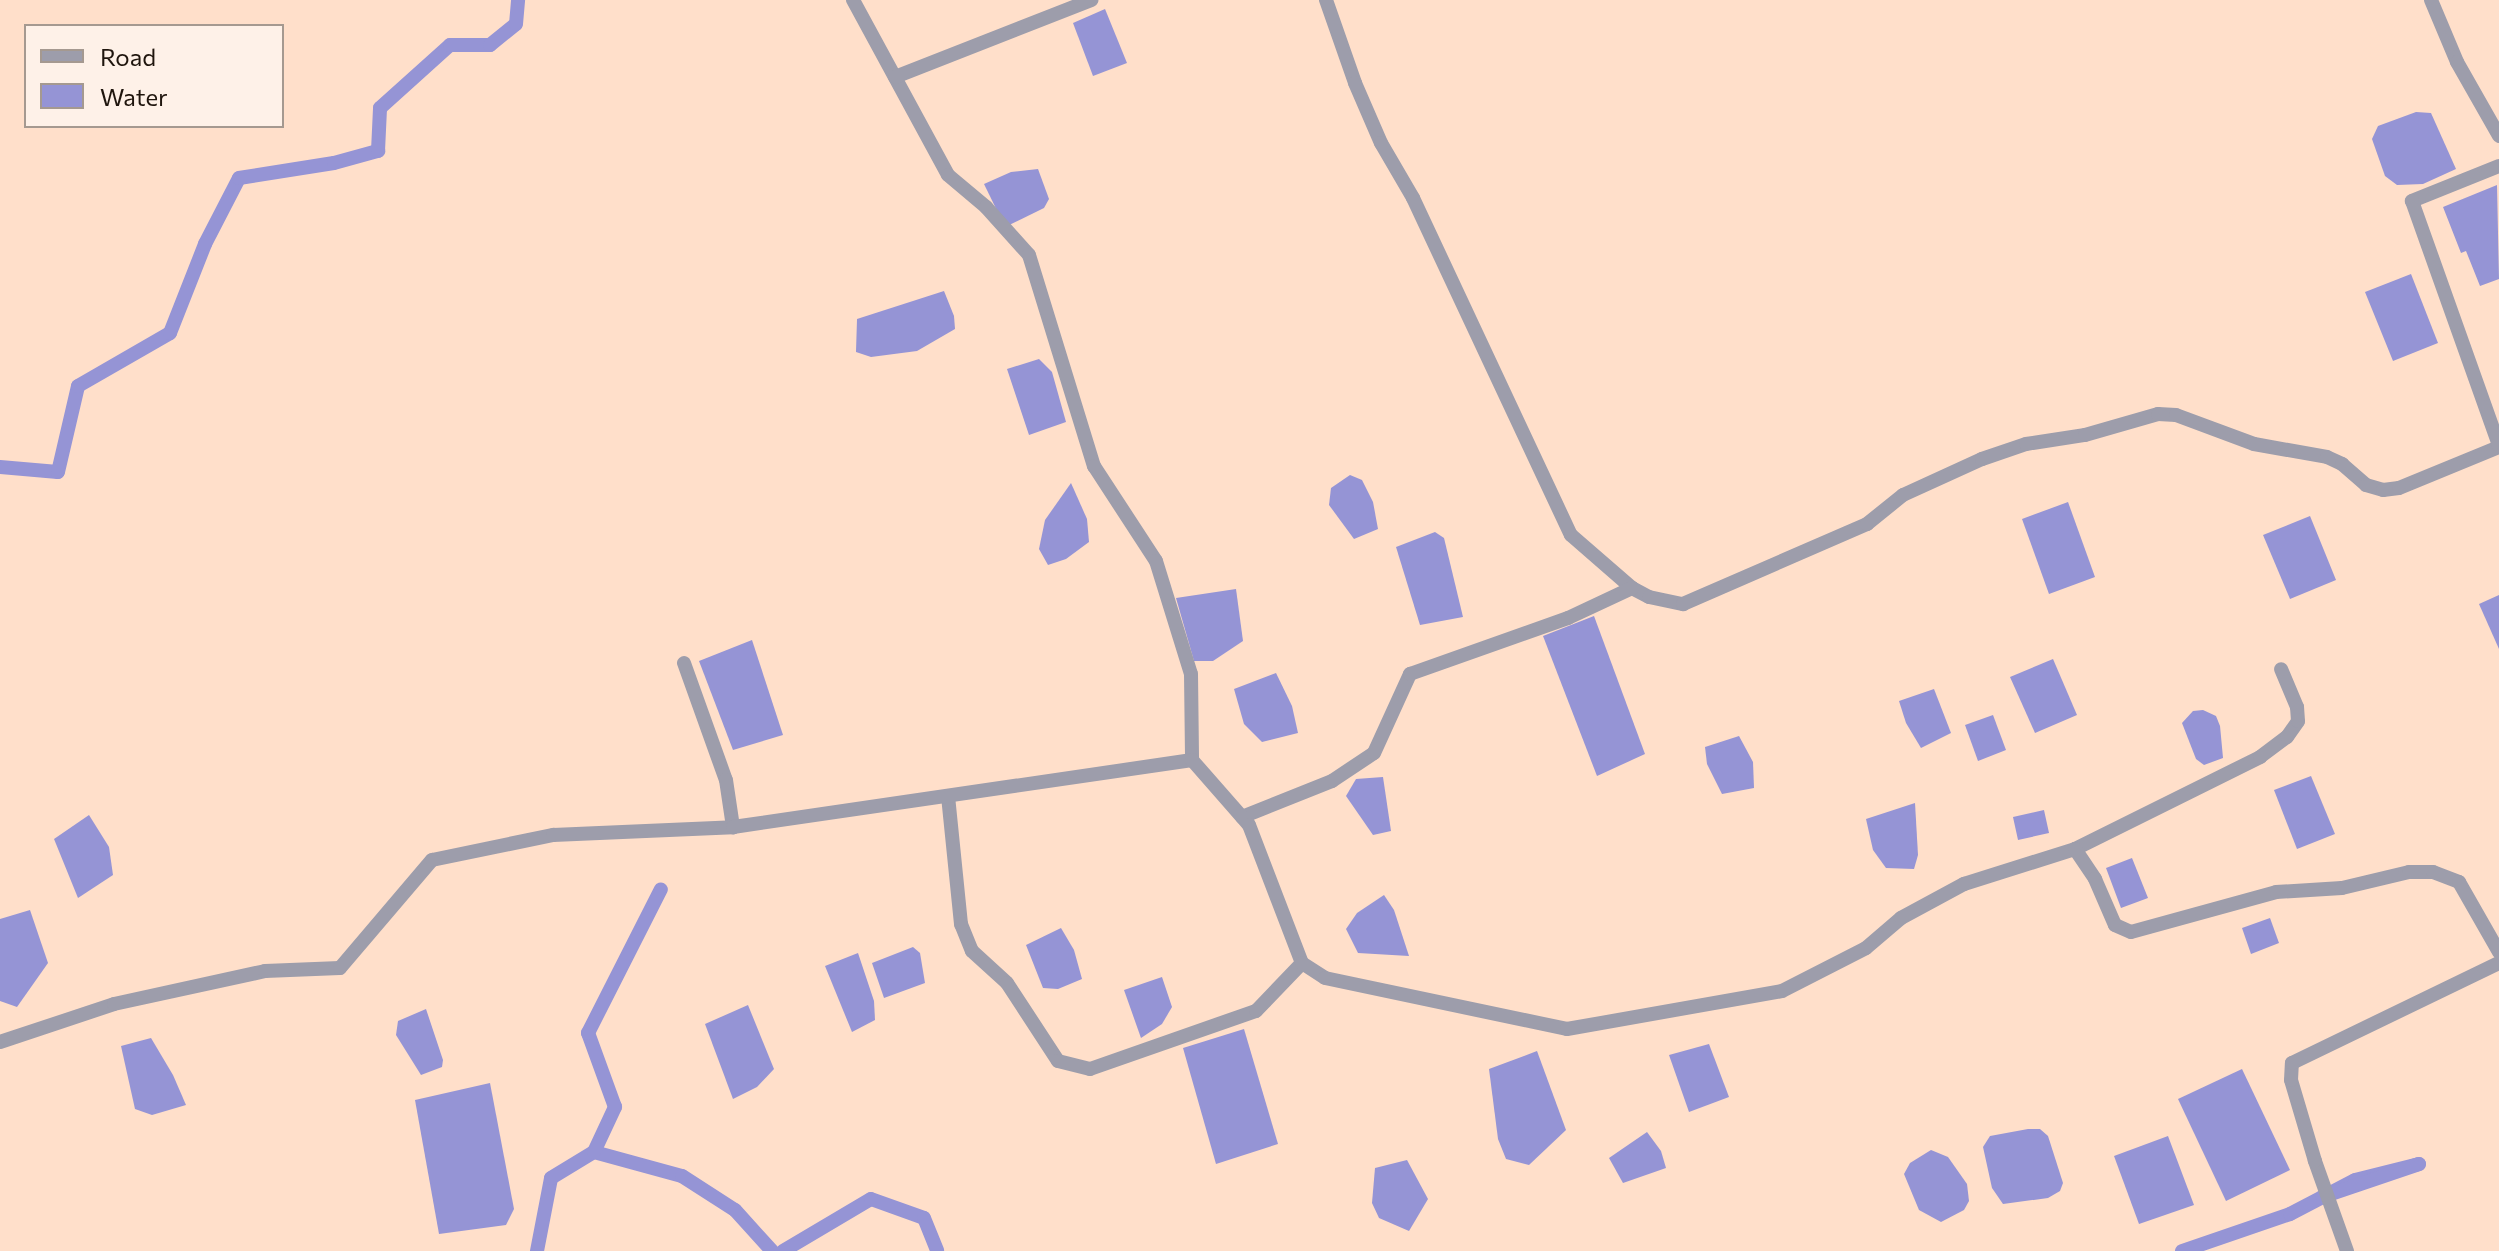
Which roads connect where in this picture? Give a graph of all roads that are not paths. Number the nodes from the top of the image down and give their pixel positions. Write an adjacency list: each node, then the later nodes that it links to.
1 (853, 0): 5 (street)
2 (1091, 0): 5 (street)
3 (1326, 0): 9 (street)
4 (2431, 0): 6 (street)
5 (895, 77): 12 (street)
6 (2499, 136)
7 (2499, 166): 8 (street)
8 (2499, 447): 9 (street)
9 (1632, 588): 14 (street)
10 (684, 663): 15 (street)
11 (2281, 669): 16 (street)
12 (1192, 760): 13 (street); 14 (street)
13 (948, 796): 15 (street); 18 (street)
14 (1242, 817): 18 (street)
15 (733, 827): 20 (street)
16 (2075, 849): 17 (street); 18 (street)
17 (2499, 952)
18 (1302, 963)
19 (2499, 963): 21 (street)
20 (0, 1042)
21 (2347, 1251)

